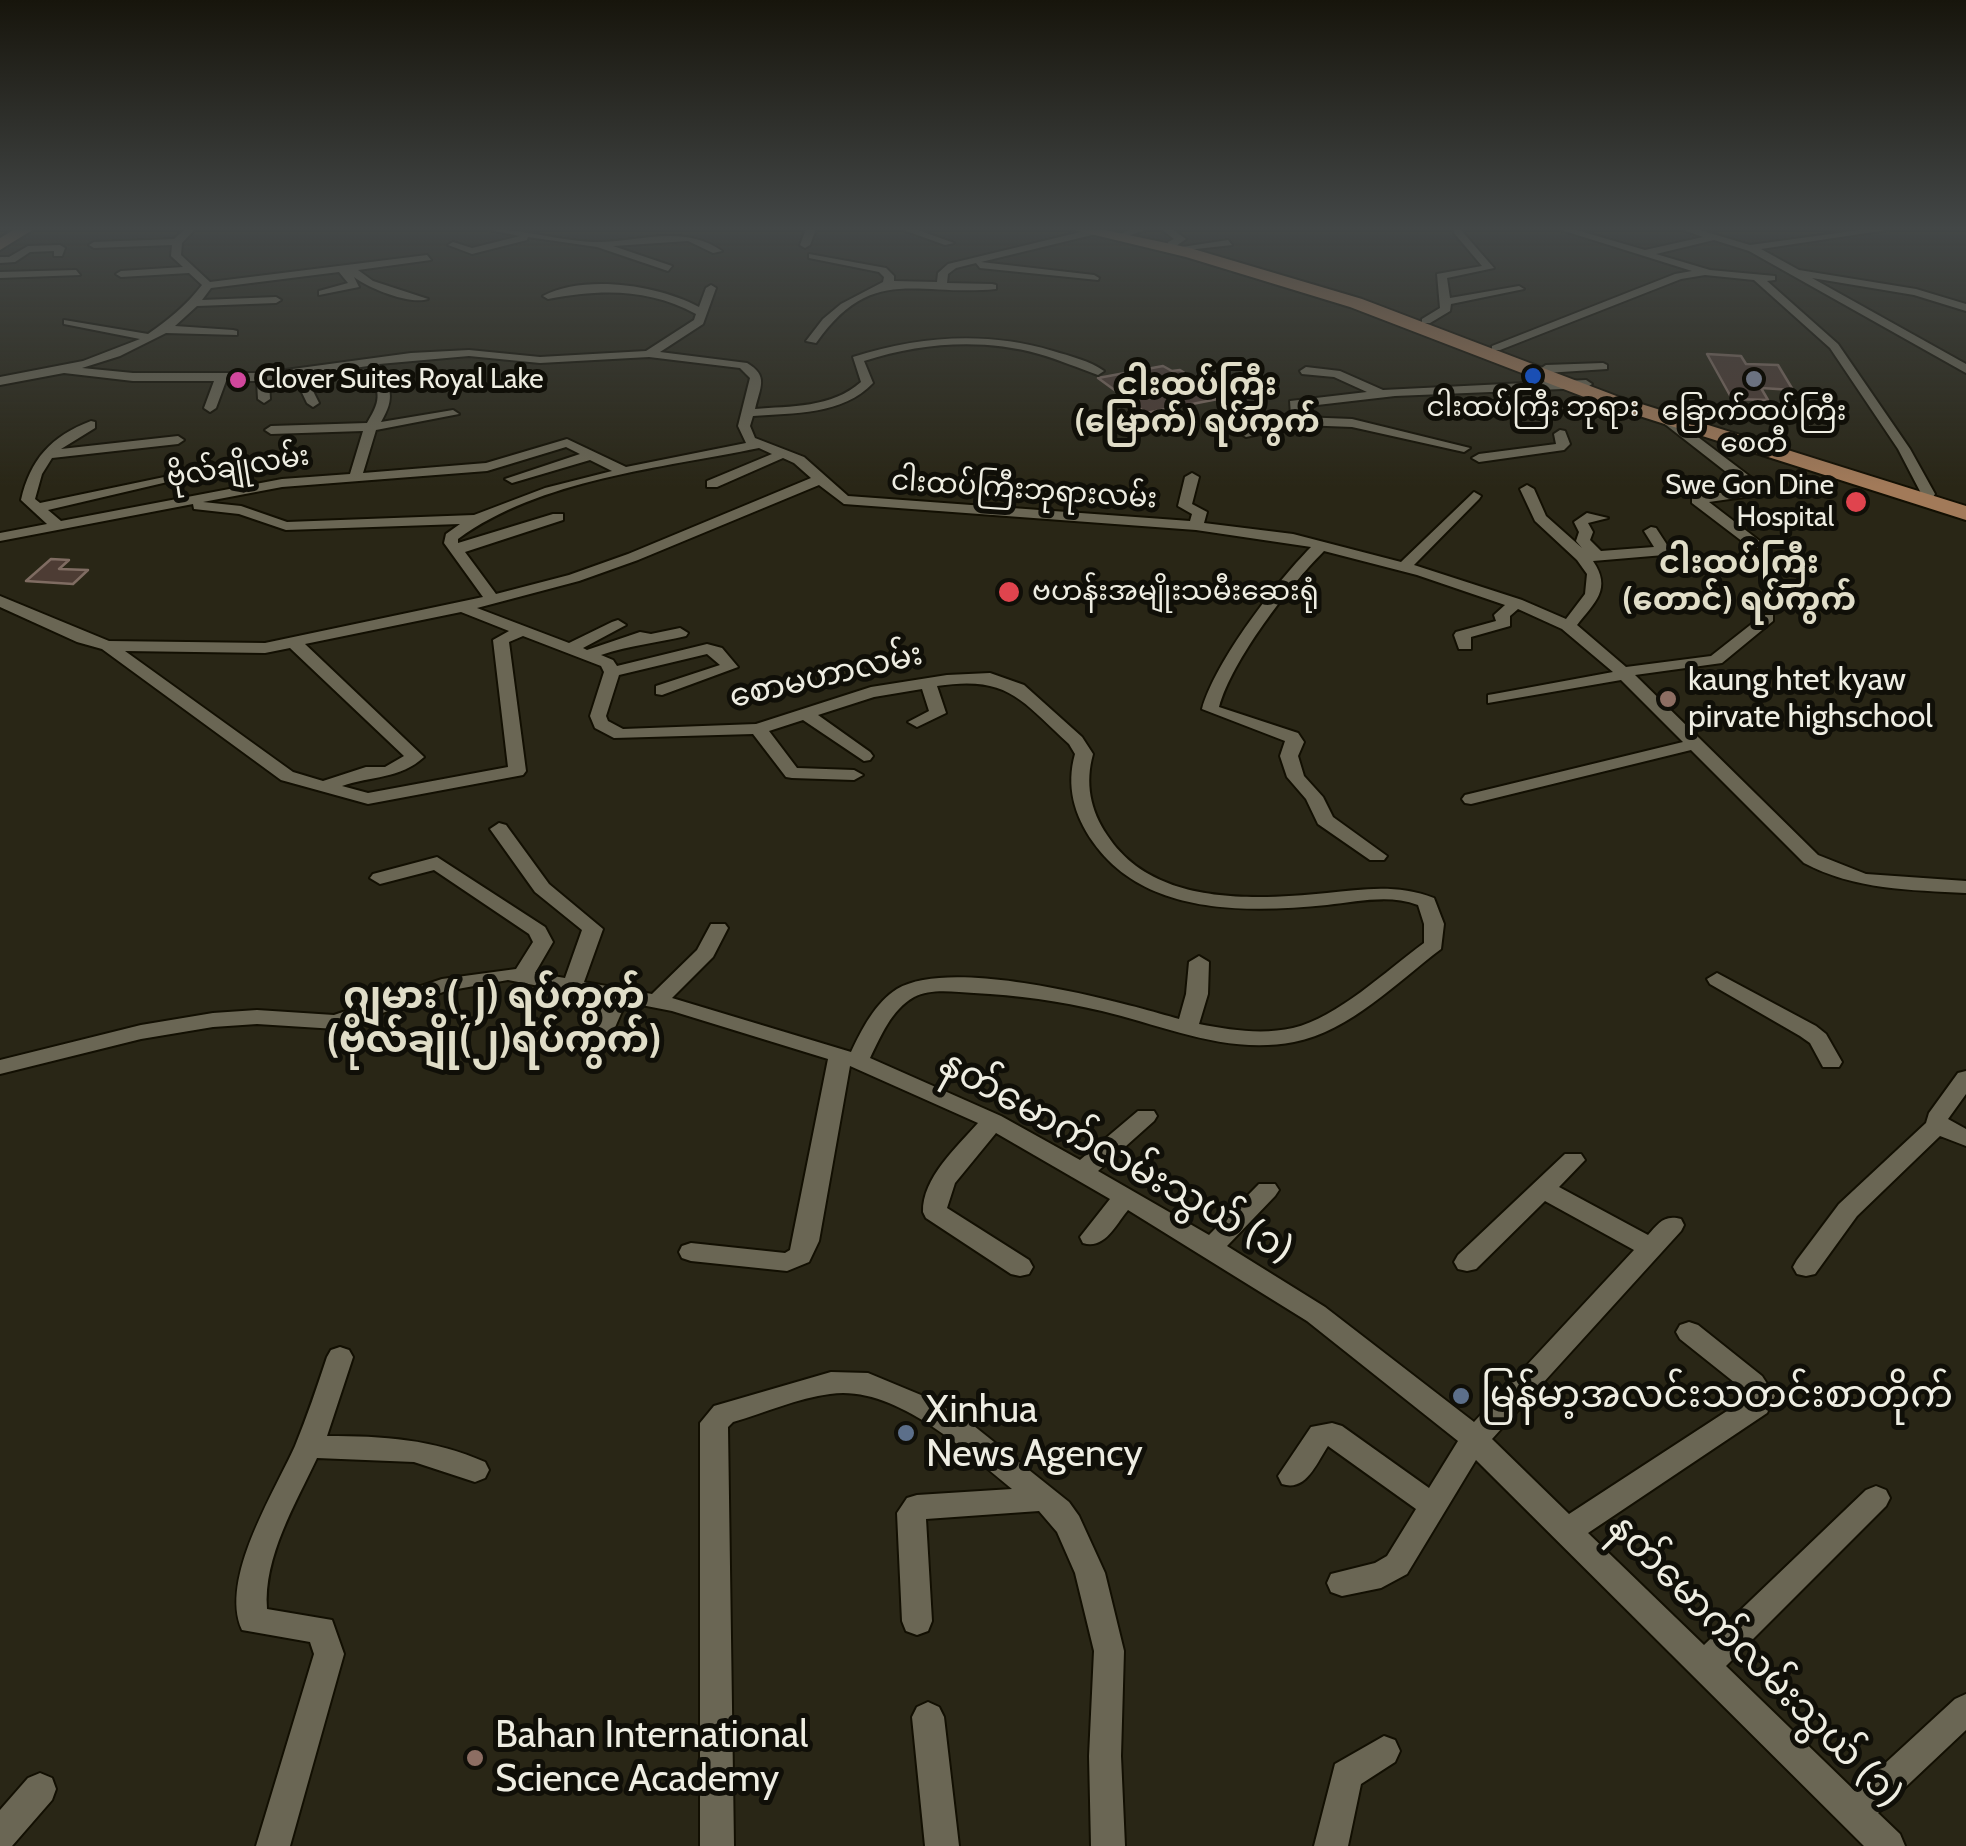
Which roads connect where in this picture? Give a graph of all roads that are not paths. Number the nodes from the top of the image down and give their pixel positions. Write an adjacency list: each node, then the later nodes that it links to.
1 (180, 315): 12 (street)
2 (702, 315): 17 (street)
3 (833, 315): 15 (street)
4 (1389, 315): 31 (main road)
5 (1411, 315): 10 (main road)
6 (1441, 315): 10 (street)
7 (1580, 315): 16 (street)
8 (1800, 315): 61 (street)
9 (1868, 315): 22 (street)
10 (1426, 320): 16 (main road)
11 (68, 322): 14 (street)
12 (160, 329): 13 (street); 14 (street)
13 (232, 333)
14 (147, 337): 23 (street)
15 (812, 341)
16 (1496, 348): 21 (main road)
17 (649, 354): 19 (street); 36 (street)
18 (150, 362): 27 (street)
19 (372, 362): 26 (street); 41 (street)
20 (1603, 366): 21 (street)
21 (1546, 369): 31 (main road)
22 (1966, 369)
23 (68, 370): 27 (street); 30 (street)
24 (1098, 371): 36 (street)
25 (1306, 371): 32 (street)
26 (298, 374): 28 (street); 34 (street)
27 (121, 376): 29 (street)
28 (264, 377): 29 (street); 33 (street)
29 (221, 378): 35 (street)
30 (0, 381)
31 (1578, 385): 32 (street); 39 (main road); 61 (main road)
32 (1380, 393): 37 (street)
33 (264, 399)
34 (313, 404)
35 (210, 408)
36 (748, 412): 46 (street)
37 (1294, 412)
38 (453, 414): 41 (street)
39 (1665, 418): 67 (main road); 76 (street)
40 (91, 425): 49 (street)
41 (370, 427): 42 (street); 54 (street)
42 (271, 430)
43 (1246, 433): 47 (street)
44 (1560, 434): 51 (street)
45 (178, 440): 49 (street)
46 (757, 445): 48 (street, ငါးထပ်ကြီးဘုရားလမ်း); 53 (street)
47 (1464, 448)
48 (785, 453): 58 (street, ငါးထပ်ကြီးဘုရားလမ်း); 59 (street)
49 (44, 455): 66 (street)
50 (592, 455): 52 (street, ဗိုလ်ချိုလမ်း); 53 (street); 57 (street)
51 (1479, 458)
52 (487, 467): 54 (street, ဗိုလ်ချိုလမ်း); 57 (street)
53 (624, 472): 62 (street)
54 (356, 475): 64 (street, ဗိုလ်ချိုလမ်း)
55 (1192, 478): 72 (street)
56 (169, 480): 66 (street)
57 (512, 480): 62 (street)
58 (818, 480): 72 (street, ငါးထပ်ကြီးဘုရားလမ်း); 82 (street)
59 (712, 484)
60 (1526, 489): 78 (street)
61 (1928, 494): 65 (main road)
62 (541, 495): 70 (street)
63 (1474, 496): 80 (street)
64 (168, 504): 70 (street); 71 (street, ဗိုလ်ချိုလမ်း)
65 (1966, 506)
66 (38, 508): 71 (street)
67 (1966, 513)
68 (558, 518): 77 (street)
69 (1600, 518): 78 (street)
70 (474, 519): 77 (street)
71 (57, 525): 74 (street, ဗိုလ်ချိုလမ်း)
72 (1196, 526): 75 (street, ငါးထပ်ကြီးဘုရားလမ်း)
73 (1650, 531): 78 (street)
74 (0, 536)
75 (1321, 545): 80 (street, ငါးထပ်ကြီးဘုရားလမ်း); 109 (street)
76 (1756, 545)
77 (458, 549): 82 (street)
78 (1590, 556): 88 (street)
79 (1437, 559): 81 (street)
80 (1403, 568): 81 (street, ငါးထပ်ကြီးဘုရားလမ်း)
81 (1422, 572): 84 (street, ငါးထပ်ကြီးဘုရားလမ်း)
82 (492, 599): 85 (street)
83 (0, 601): 92 (street)
84 (1516, 603): 88 (street, ငါးထပ်ကြီးဘုရားလမ်း); 93 (street)
85 (462, 607): 89 (street); 91 (street)
86 (1768, 618): 96 (street)
87 (618, 625): 94 (street)
88 (1568, 626): 96 (street, ငါးထပ်ကြီးဘုရားလမ်း)
89 (525, 629): 94 (street); 106 (street)
90 (680, 634): 94 (street)
91 (293, 642): 92 (street); 106 (street)
92 (108, 646): 106 (street)
93 (1465, 646)
94 (580, 650): 95 (street)
95 (612, 672): 98 (street); 102 (street, စောမဟာလမ်း)
96 (1624, 673): 99 (street); 103 (street, ငါးထပ်ကြီးဘုရားလမ်း)
97 (928, 683): 100 (street, စောမဟာလမ်း); 101 (street); 119 (street, စောမဟာလမ်း)
98 (662, 690)
99 (1494, 700)
100 (804, 713): 102 (street, စောမဟာလမ်း); 104 (street)
101 (917, 722)
102 (758, 729): 105 (street)
103 (1695, 744): 107 (street); 111 (street, ငါးထပ်ကြီးဘုရားလမ်း)
104 (864, 756)
105 (854, 774)
106 (325, 786)
107 (1471, 799)
108 (499, 829): 116 (street)
109 (1377, 856)
110 (380, 878): 114 (street)
111 (1966, 887)
112 (718, 928): 118 (street)
113 (1199, 962): 119 (street)
114 (522, 976): 116 (street, နတ်မောက်လမ်းသွယ် (၁)); 123 (street, နတ်မောက်လမ်းသွယ် (၁))
115 (1717, 979): 122 (street)
116 (573, 984): 117 (street, နတ်မောက်လမ်းသွယ် (၁))
117 (619, 994): 118 (street, နတ်မောက်လမ်းသွယ် (၁)); 120 (street)
118 (656, 1001): 121 (street, နတ်မောက်လမ်းသွယ် (၁))
119 (1187, 1030): 121 (street, စောမဟာလမ်း)
120 (602, 1032)
121 (849, 1058): 126 (street, နတ်မောက်လမ်းသွယ် (၁)); 138 (street, စောမဟာလမ်း)
122 (1831, 1062)
123 (0, 1068)
124 (1966, 1078): 127 (street)
125 (1146, 1116): 130 (street)
126 (993, 1121): 130 (street, နတ်မောက်လမ်းသွယ် (၁)); 140 (street)
127 (1937, 1125): 128 (street); 141 (street)
128 (1966, 1138)
129 (1574, 1160): 131 (street)
130 (1081, 1172): 133 (street, နတ်မောက်လမ်းသွယ် (၁))
131 (1541, 1188): 137 (street); 139 (street)
132 (1267, 1190): 136 (street)
133 (1125, 1197): 135 (street); 136 (street, နတ်မောက်လမ်းသွယ် (၁))
134 (1672, 1225): 137 (street)
135 (1092, 1237)
136 (1211, 1248): 144 (street, နတ်မောက်လမ်းသွယ် (၁))
137 (1650, 1248): 144 (street)
138 (690, 1252)
139 (1466, 1262)
140 (1020, 1266)
141 (1806, 1267)
142 (1689, 1332): 151 (street)
143 (340, 1357): 145 (street)
144 (1473, 1441): 150 (street); 151 (street, နတ်မောက်လမ်းသွယ် (၁))
145 (308, 1447): 146 (street); 161 (street)
146 (475, 1470)
147 (1292, 1476): 150 (street)
148 (1876, 1498): 154 (street)
149 (1043, 1499): 153 (street); 162 (street); 164 (street)
150 (1433, 1506): 152 (street)
151 (1569, 1530): 154 (street, နတ်မောက်လမ်းသွယ် (၁))
152 (1342, 1583)
153 (916, 1622)
154 (1704, 1667): 159 (street, နတ်မောက်လမ်းသွယ် (၁))
155 (1966, 1709): 159 (street)
156 (928, 1716): 163 (street)
157 (1384, 1752): 165 (street)
158 (40, 1789): 160 (street)
159 (1856, 1813): 166 (street, နတ်မောက်လမ်းသွယ် (၁))
160 (0, 1835)
161 (273, 1846)
162 (718, 1846)
163 (942, 1846)
164 (1108, 1846)
165 (1331, 1846)
166 (1888, 1846)

